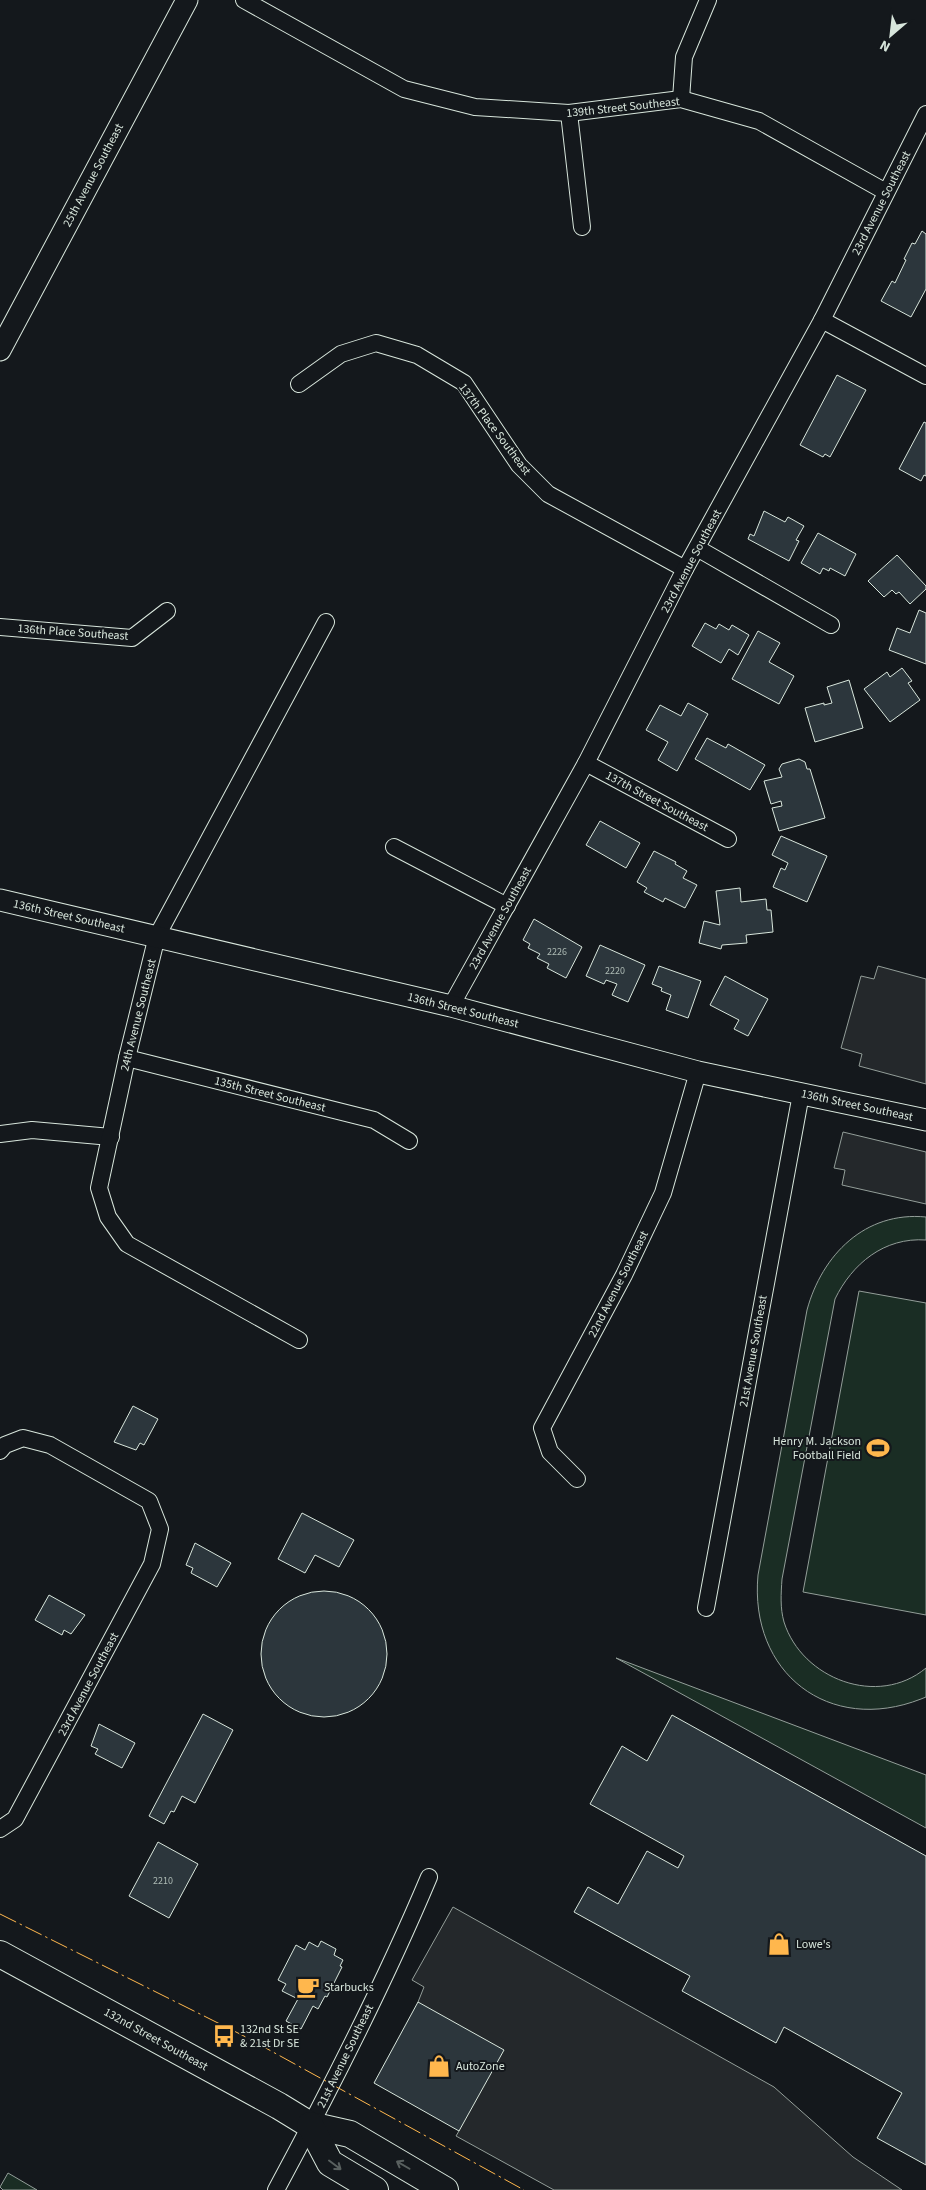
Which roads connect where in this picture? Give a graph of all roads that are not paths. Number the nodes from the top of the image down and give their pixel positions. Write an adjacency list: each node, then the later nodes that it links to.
1 (187, 0): 10 (street, 25th Avenue Southeast)
2 (244, 0): 5 (street, 139th Street Southeast)
3 (708, 0): 4 (street)
4 (681, 99): 5 (street, 139th Street Southeast); 7 (street, 139th Street Southeast)
5 (569, 113): 8 (street)
6 (926, 114): 7 (street, 23rd Avenue Southeast)
7 (886, 192): 9 (street, 23rd Avenue Southeast)
8 (582, 227)
9 (822, 320): 11 (street); 13 (street, 23rd Avenue Southeast)
10 (0, 350)
11 (926, 376)
12 (299, 384): 14 (street, 137th Place Southeast)
13 (697, 548): 14 (street, 23rd Avenue Southeast); 17 (street)
14 (685, 569): 19 (street, 23rd Avenue Southeast)
15 (167, 611): 18 (street, 136th Place Southeast)
16 (326, 622): 24 (street, 24th Avenue Southeast)
17 (831, 625)
18 (0, 627)
19 (586, 763): 20 (street, 137th Street Southeast); 23 (street, 23rd Avenue Southeast)
20 (728, 839)
21 (394, 847): 23 (street)
22 (0, 900): 24 (street, 136th Street Southeast)
23 (506, 906): 25 (street, 23rd Avenue Southeast)
24 (157, 936): 25 (street, 136th Street Southeast); 26 (street, 24th Avenue Southeast)
25 (451, 1006): 27 (street, 136th Street Southeast)
26 (127, 1058): 31 (street, 24th Avenue Southeast); 32 (street, 135th Street Southeast)
27 (698, 1072): 28 (street, 136th Street Southeast); 35 (street, 22nd Avenue Southeast)
28 (801, 1094): 29 (street, 136th Street Southeast); 36 (street, 21st Avenue Southeast)
29 (926, 1120)
30 (0, 1134): 31 (street)
31 (111, 1137): 33 (street, 24th Avenue Southeast)
32 (409, 1141)
33 (299, 1340)
34 (0, 1451): 37 (street, 23rd Avenue Southeast)
35 (577, 1480)
36 (706, 1608)
37 (0, 1829)
38 (430, 1877): 40 (street, 21st Avenue Southeast)
39 (0, 1954): 40 (main road, 132nd Street Southeast)
40 (310, 2126): 41 (street, 21st Avenue Southeast); 42 (main road, 132nd Street Southeast, one-way to 42); 43 (main road, 132nd Street Southeast, one-way to 40)
41 (276, 2190)
42 (375, 2190)
43 (445, 2190)

